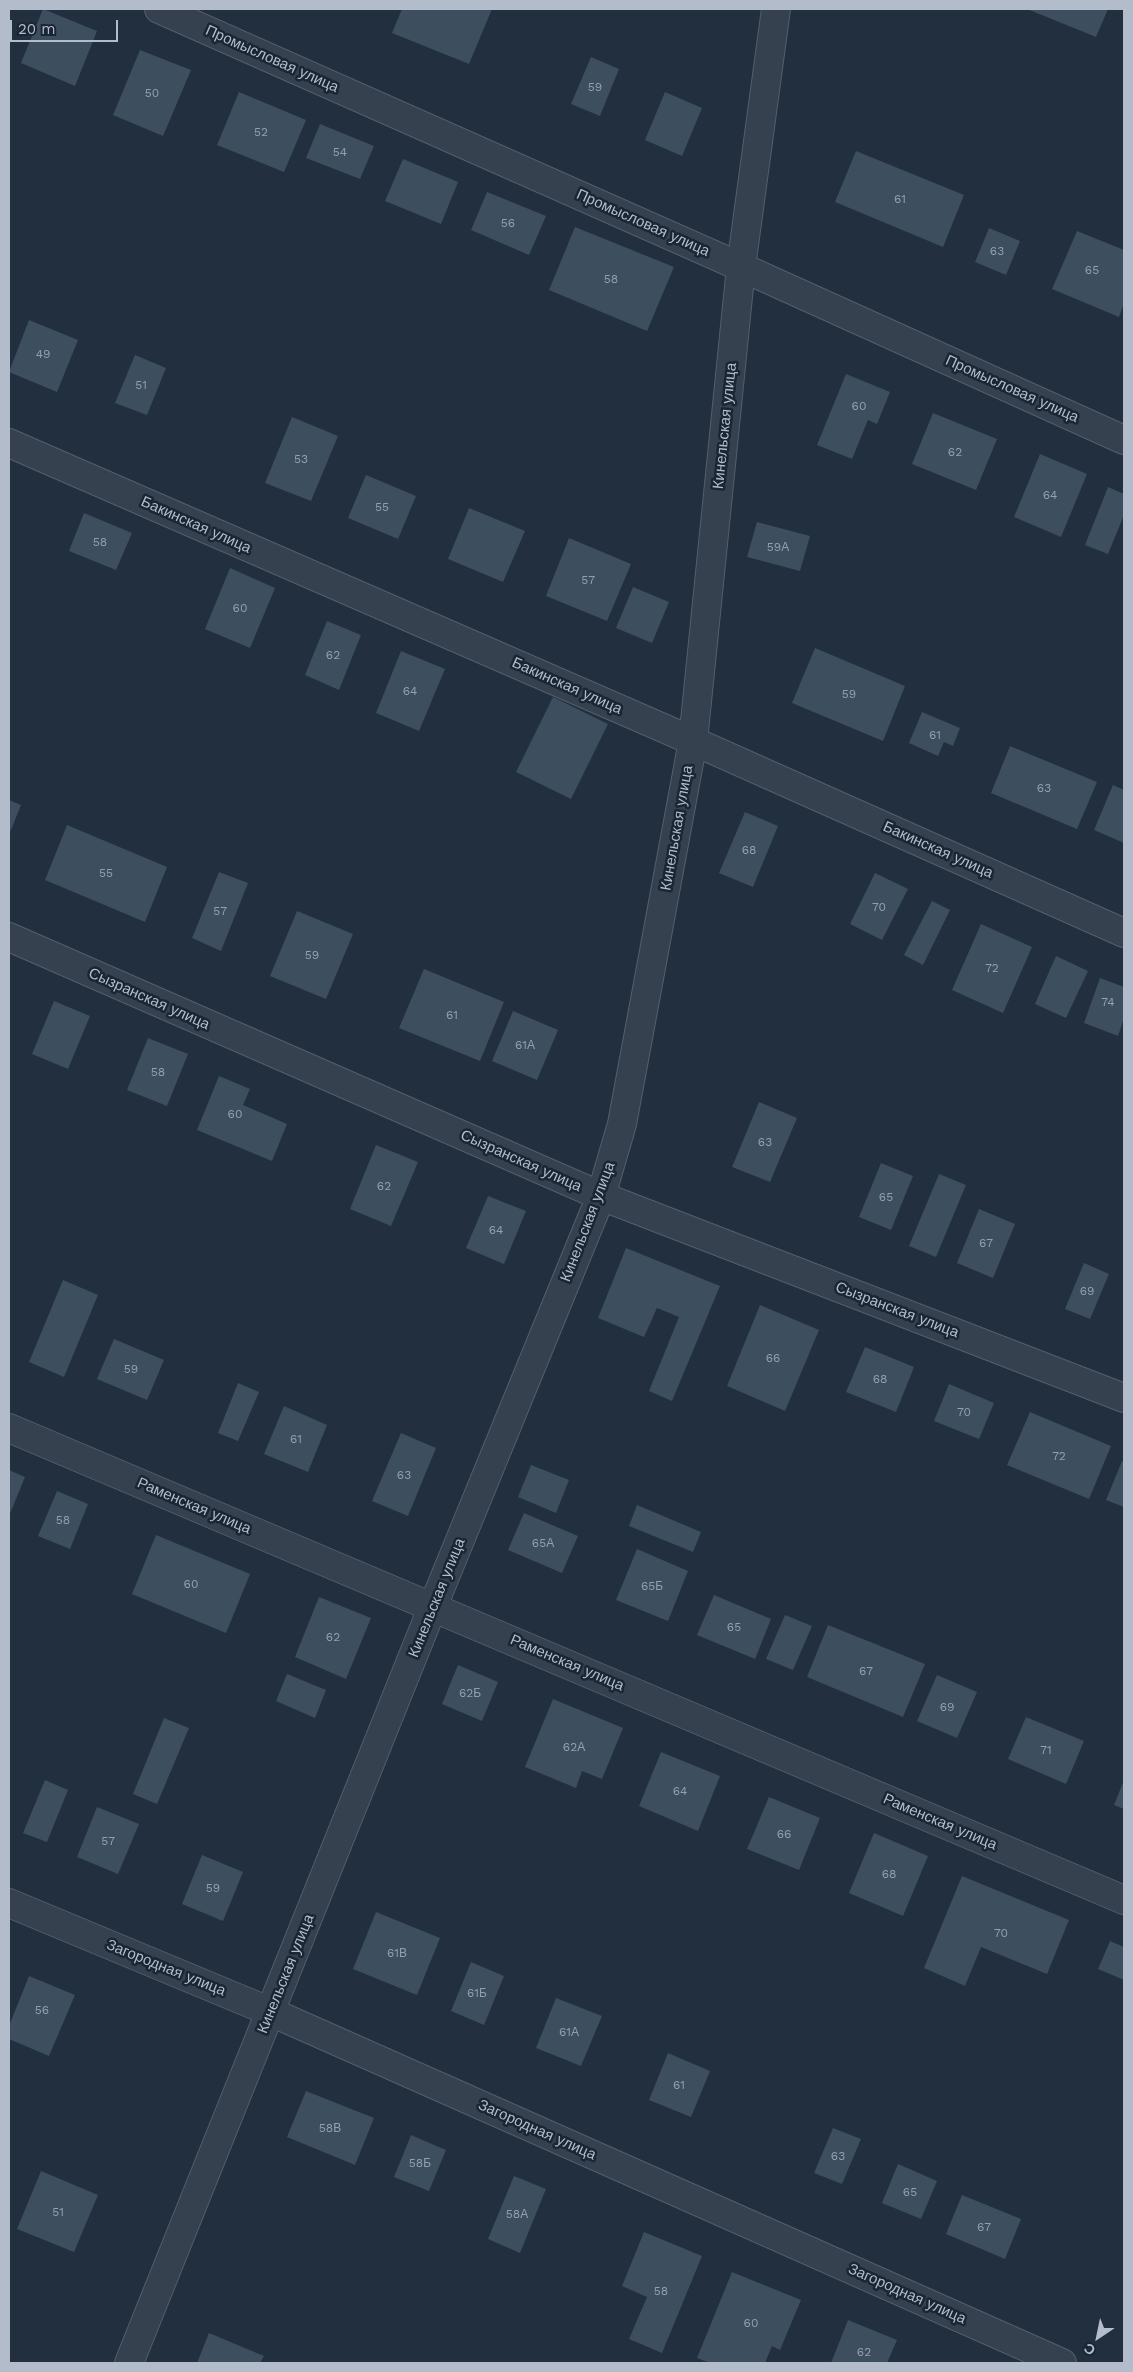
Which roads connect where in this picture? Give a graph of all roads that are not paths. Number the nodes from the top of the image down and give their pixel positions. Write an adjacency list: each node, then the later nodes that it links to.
1 (159, 9): 3 (street, Промысловая улица)
2 (776, 9): 3 (street, Кинельская улица)
3 (741, 266): 4 (street, Промысловая улица); 6 (street, Кинельская улица)
4 (1124, 440)
5 (9, 443): 6 (street, Бакинская улица)
6 (693, 741): 7 (street, Бакинская улица); 9 (street, Кинельская улица)
7 (1124, 933)
8 (9, 937): 9 (street, Сызранская улица)
9 (601, 1196): 10 (street, Сызранская улица); 12 (street, Кинельская улица)
10 (1124, 1398)
11 (9, 1428): 12 (street, Раменская улица)
12 (433, 1606): 13 (street, Раменская улица); 15 (street, Кинельская улица)
13 (1124, 1900)
14 (9, 1903): 15 (street, Загородная улица)
15 (271, 2012): 16 (street, Кинельская улица); 17 (street, Загородная улица)
16 (129, 2363)
17 (1062, 2363)

